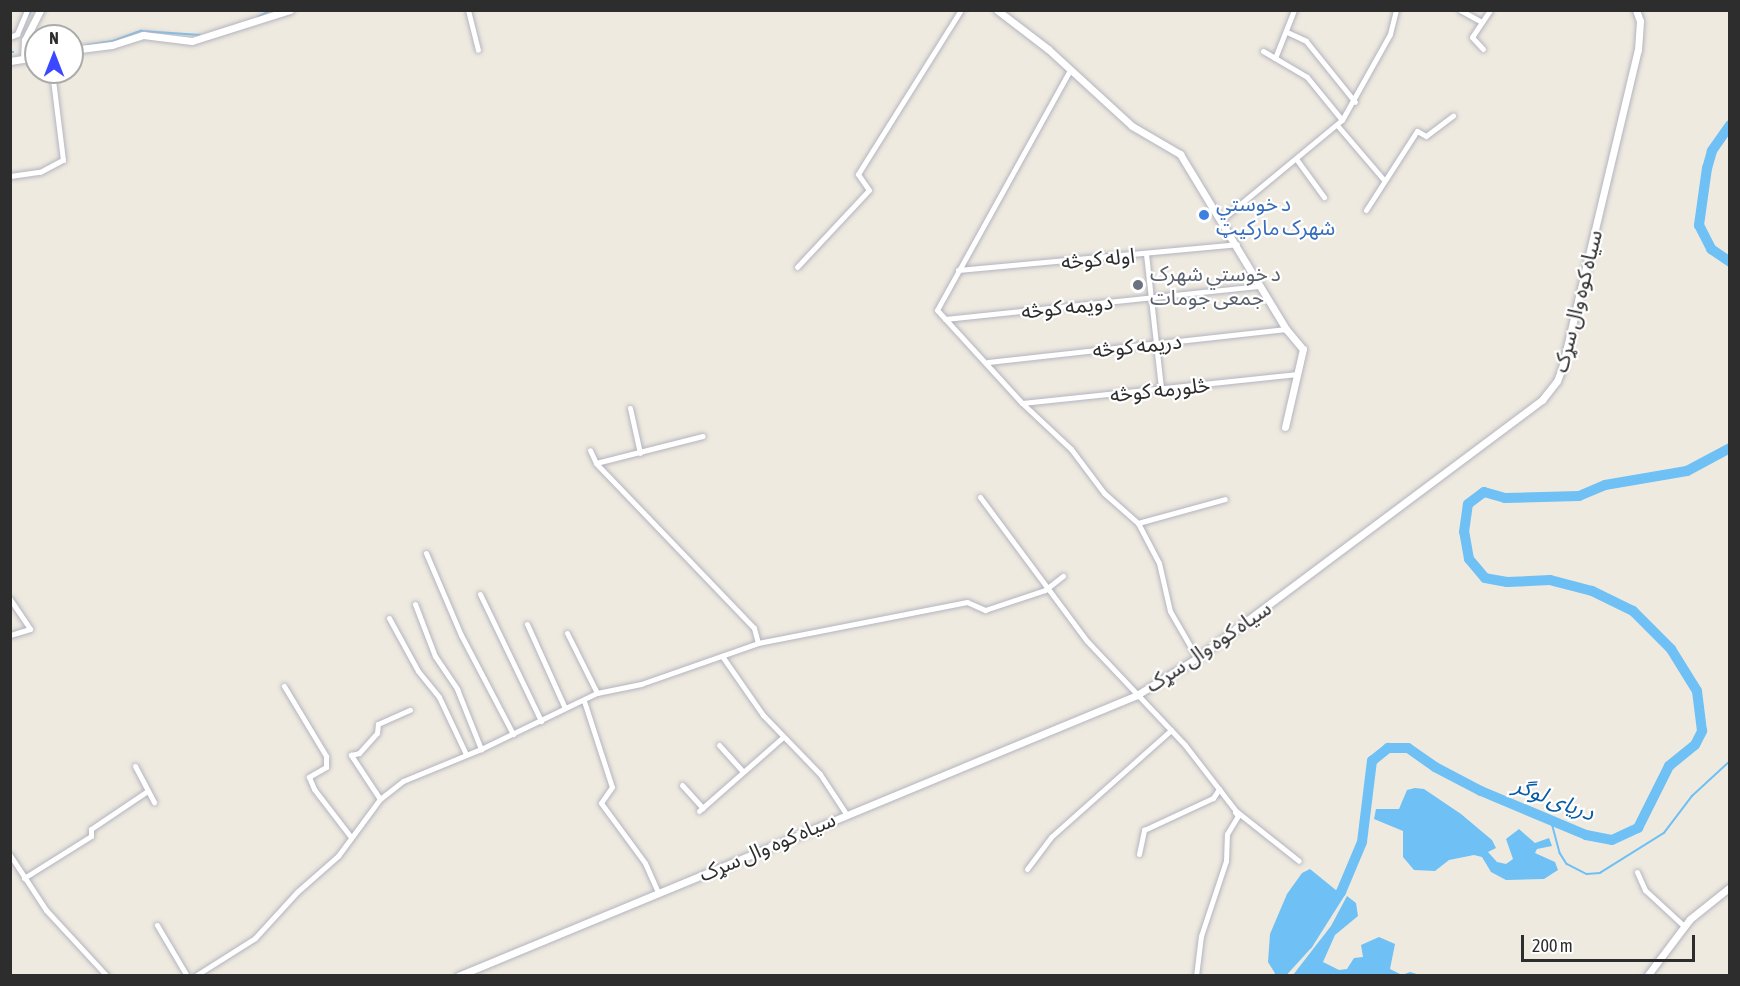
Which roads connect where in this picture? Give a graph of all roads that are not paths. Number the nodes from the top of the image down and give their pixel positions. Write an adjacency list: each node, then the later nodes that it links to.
1 (27, 10): 15 (street)
2 (40, 10): 13 (street)
3 (290, 10): 16 (street)
4 (468, 10): 18 (street)
5 (961, 10): 37 (street)
6 (998, 10): 23 (street)
7 (1294, 10): 14 (street)
8 (1396, 10): 25 (street)
9 (1460, 10): 12 (street)
10 (1490, 10): 12 (street)
11 (1636, 10): 69 (street, سیاه کوه وال سړک)
12 (1482, 22): 17 (street)
13 (33, 24)
14 (1287, 32): 20 (street); 25 (street)
15 (10, 37)
16 (84, 48)
17 (1483, 49)
18 (478, 50)
19 (1263, 51): 20 (street)
20 (1275, 58): 27 (street)
21 (24, 59): 22 (street)
22 (10, 61)
23 (1070, 70): 34 (street); 38 (street)
24 (54, 84): 30 (street)
25 (1355, 102): 27 (street)
26 (1453, 116): 31 (street)
27 (1342, 120): 28 (street)
28 (1337, 125): 29 (street); 31 (street)
29 (1297, 160): 32 (street); 34 (street)
30 (10, 176)
31 (1384, 180): 33 (street)
32 (1324, 198)
33 (1366, 210)
34 (1221, 220): 35 (street)
35 (1237, 244): 36 (street, اوله کوڅه); 39 (street)
36 (1146, 254): 38 (street, اوله کوڅه); 40 (street)
37 (797, 267)
38 (958, 270): 41 (street)
39 (1260, 286): 40 (street, دویمه کوڅه); 42 (street)
40 (1151, 298): 41 (street, دویمه کوڅه); 43 (street)
41 (945, 319): 44 (street)
42 (1286, 329): 43 (street, دریمه کوڅه); 45 (street)
43 (1155, 343): 44 (street, دریمه کوڅه); 46 (street)
44 (988, 362): 47 (street)
45 (1298, 374): 46 (street, څلورمه کوڅه); 49 (street)
46 (1161, 388): 47 (street, څلورمه کوڅه)
47 (1022, 403): 56 (street)
48 (630, 408): 52 (street)
49 (1285, 427)
50 (703, 436): 52 (street)
51 (590, 450): 53 (street)
52 (640, 453): 53 (street)
53 (596, 463): 67 (street)
54 (980, 497): 59 (street)
55 (1226, 499): 56 (street)
56 (1138, 523): 69 (street)
57 (426, 553): 78 (street)
58 (1063, 576): 59 (street)
59 (1045, 590): 67 (street); 72 (street)
60 (480, 594): 76 (street)
61 (10, 599): 66 (street)
62 (415, 604): 81 (street)
63 (389, 618): 82 (street)
64 (527, 624): 74 (street)
65 (567, 633): 71 (street)
66 (10, 635)
67 (758, 644): 68 (street)
68 (722, 656): 71 (street); 79 (street)
69 (1197, 658): 72 (street, سیاه کوه وال سړک)
70 (284, 686): 92 (street)
71 (597, 693): 73 (street)
72 (1137, 694): 77 (street); 91 (street, سیاه کوه وال سړک)
73 (584, 701): 74 (street); 100 (street)
74 (565, 708): 76 (street)
75 (410, 710): 88 (street)
76 (540, 721): 78 (street)
77 (1171, 730): 86 (street); 96 (street)
78 (513, 734): 81 (street)
79 (783, 737): 84 (street); 91 (street)
80 (720, 745): 84 (street)
81 (481, 748): 82 (street)
82 (466, 754): 88 (street)
83 (135, 766): 87 (street)
84 (743, 772): 85 (street)
85 (682, 785)
86 (1219, 789): 90 (street); 93 (street)
87 (147, 792): 89 (street); 98 (street)
88 (380, 799): 92 (street)
89 (154, 802)
90 (1230, 802): 95 (street); 107 (street)
91 (846, 812): 100 (street, سیاه کوه وال سړک)
92 (350, 836): 105 (street)
93 (1139, 854)
94 (10, 855): 98 (street)
95 (1299, 861)
96 (1027, 869)
97 (1636, 872): 102 (street)
98 (24, 878): 103 (street)
99 (1730, 887): 102 (street)
100 (658, 892): 106 (street, سیاه کوه وال سړک)
101 (157, 925): 104 (street)
102 (1685, 927): 108 (street)
103 (107, 975)
104 (187, 975)
105 (195, 975)
106 (458, 975)
107 (1196, 975)
108 (1647, 975)

